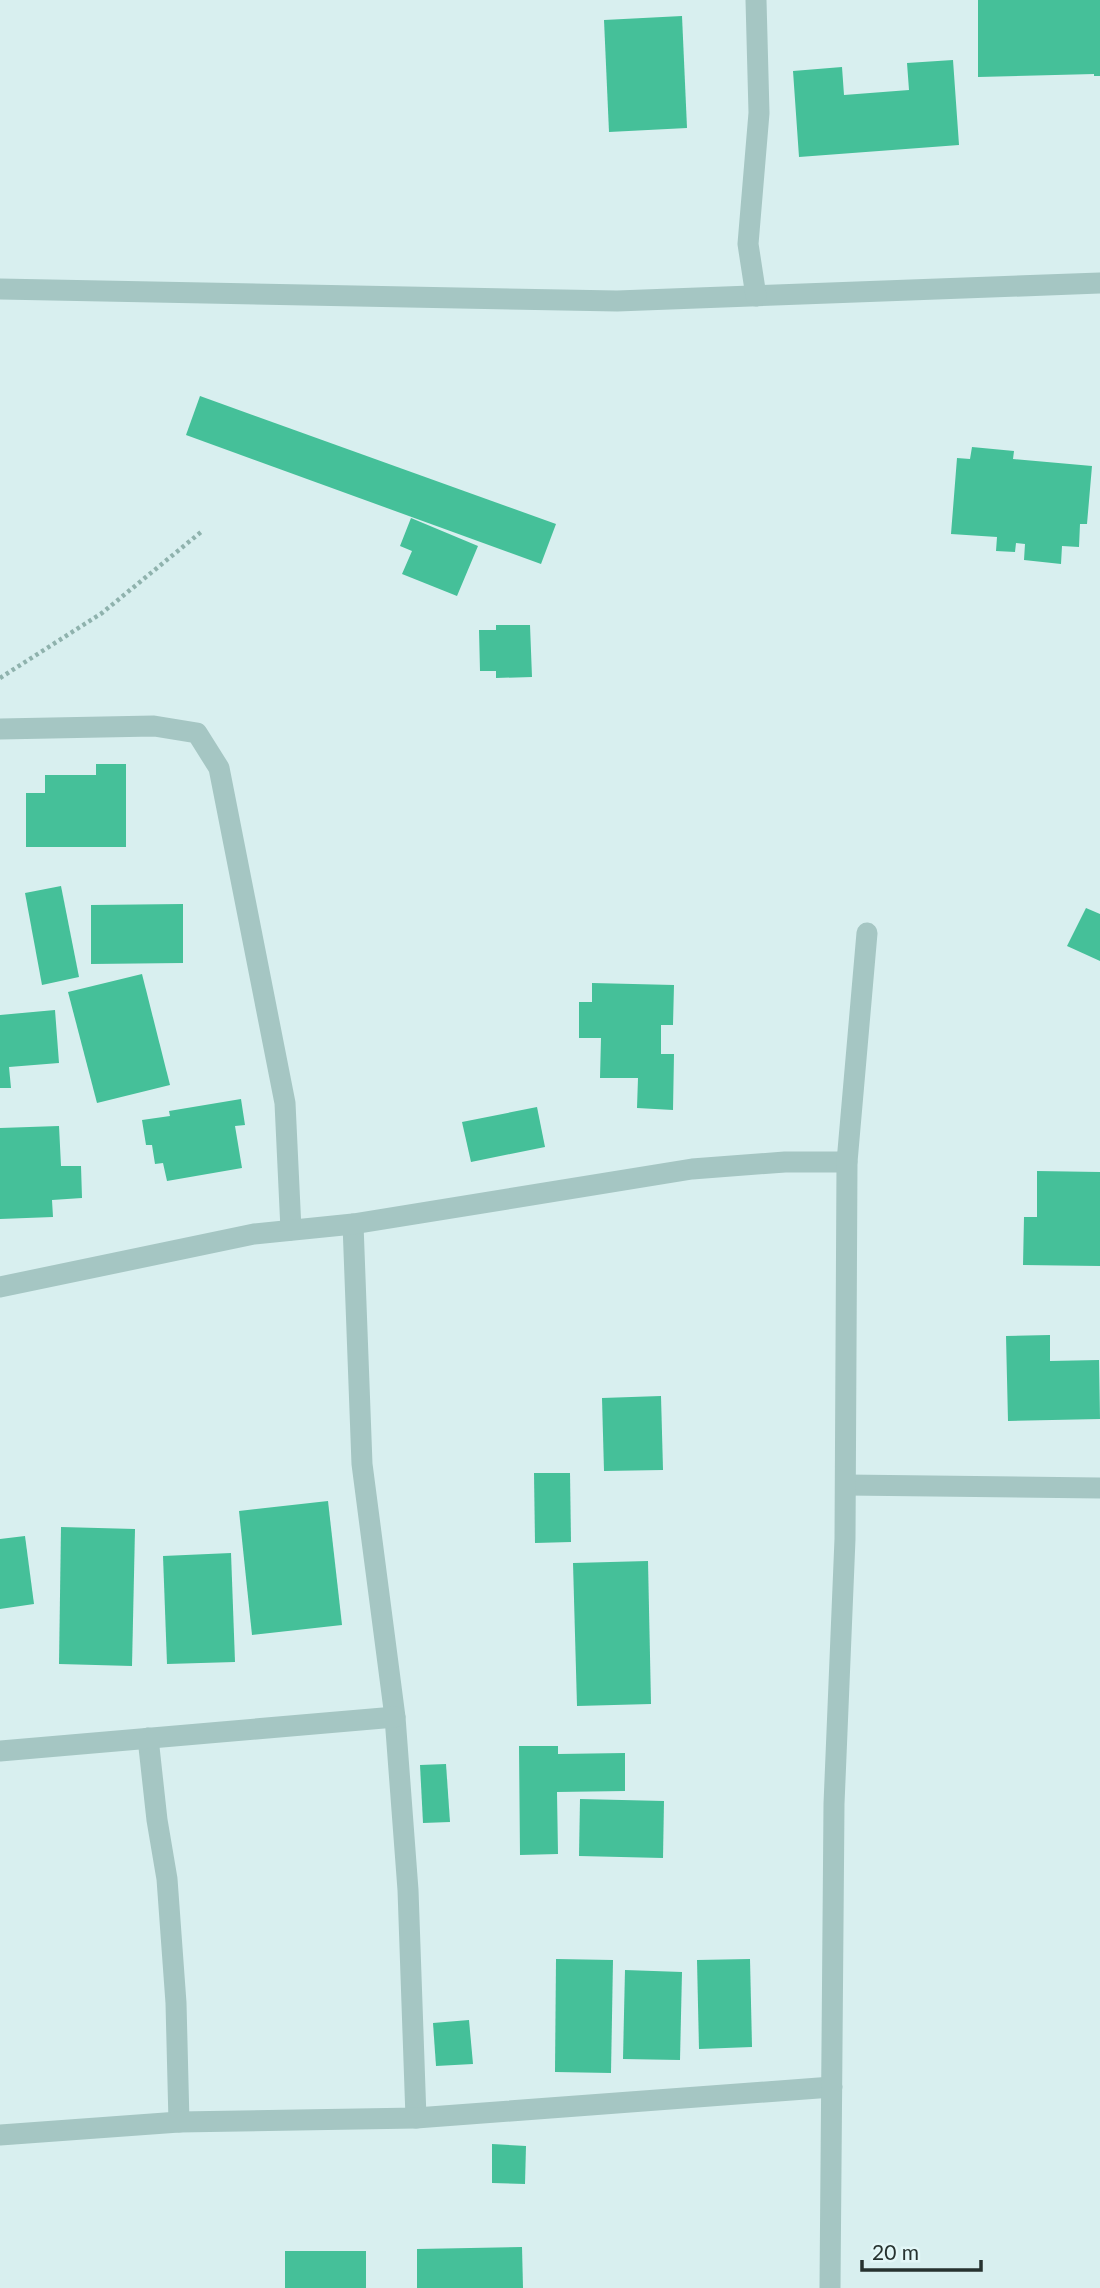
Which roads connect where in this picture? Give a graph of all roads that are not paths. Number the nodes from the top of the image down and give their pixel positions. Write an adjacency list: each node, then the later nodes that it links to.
1 (756, 0): 4 (street)
2 (1100, 283): 4 (street)
3 (0, 289): 4 (street)
4 (756, 296)
5 (0, 729): 9 (street)
6 (867, 933): 7 (street)
7 (847, 1162): 8 (street); 11 (street)
8 (353, 1224): 9 (street); 13 (street)
9 (291, 1230): 10 (street)
10 (0, 1287)
11 (846, 1485): 12 (street); 16 (street)
12 (1100, 1488)
13 (395, 1717): 14 (street); 17 (street)
14 (148, 1738): 15 (street); 18 (street)
15 (0, 1751)
16 (832, 2087): 17 (street); 20 (street)
17 (416, 2118): 18 (street)
18 (179, 2122): 19 (street)
19 (0, 2135)
20 (830, 2288)

